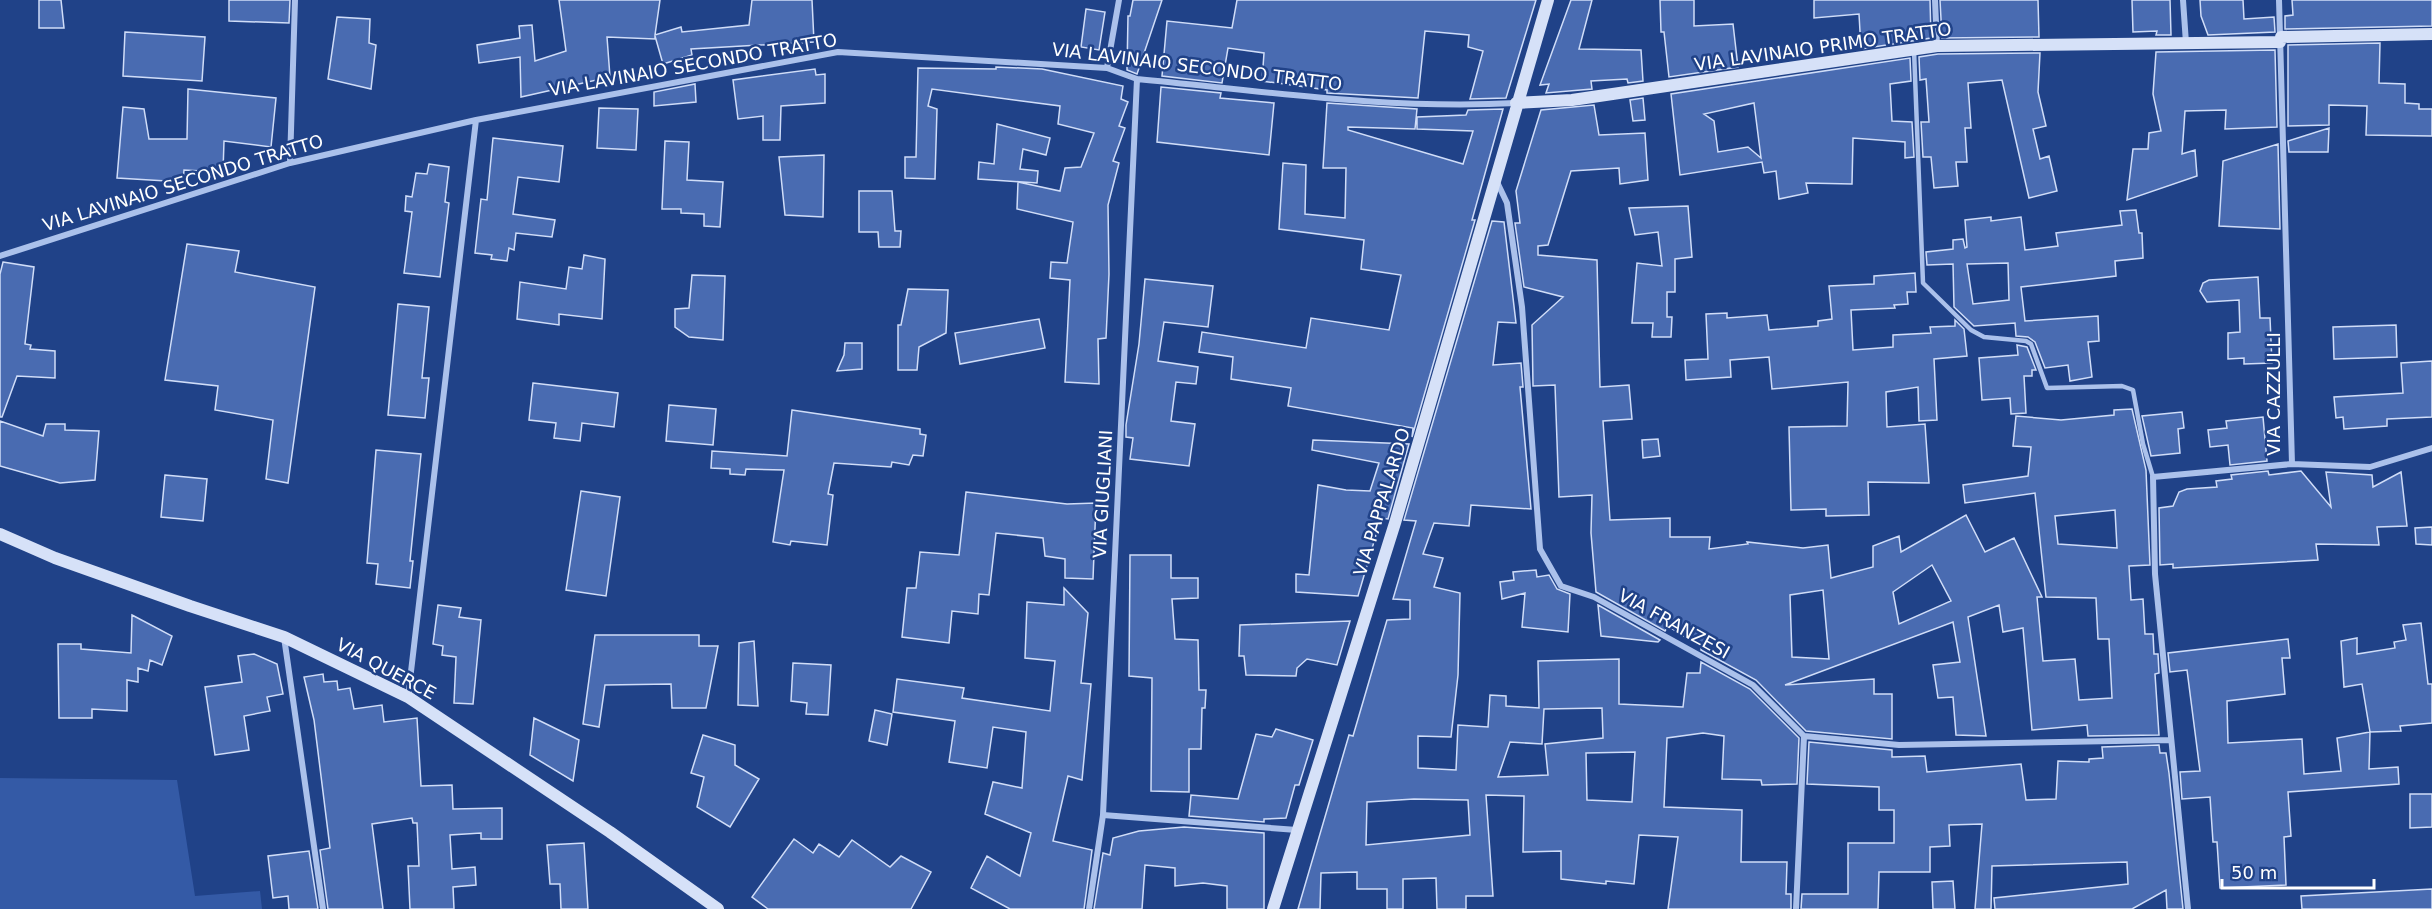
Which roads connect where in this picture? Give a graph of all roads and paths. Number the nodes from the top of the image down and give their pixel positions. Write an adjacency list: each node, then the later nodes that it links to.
1 (295, 0): 16 (street)
2 (1119, 0): 12 (street)
3 (1548, 0): 14 (street, VIA PAPPALARDO)
4 (1935, 0): 10 (street)
5 (2183, 0): 9 (street)
6 (2279, 0): 8 (street, VIA CAZZULLI)
7 (2432, 34): 8 (street, VIA LAVINAIO PRIMO TRATTO)
8 (2281, 40): 9 (street, VIA LAVINAIO PRIMO TRATTO); 20 (street, VIA CAZZULLI)
9 (2186, 43): 10 (street, VIA LAVINAIO PRIMO TRATTO)
10 (1937, 46): 11 (street, VIA LAVINAIO PRIMO TRATTO)
11 (1914, 50): 14 (street, VIA LAVINAIO PRIMO TRATTO); 21 (lane)
12 (1107, 68): 13 (street, VIA LAVINAIO SECONDO TRATTO); 15 (street, VIA LAVINAIO SECONDO TRATTO)
13 (1137, 78): 14 (street, VIA LAVINAIO SECONDO TRATTO); 27 (street, VIA GIUGLIANI)
14 (1516, 103): 17 (street, VIA PAPPALARDO)
15 (476, 120): 16 (street, VIA LAVINAIO SECONDO TRATTO); 24 (street)
16 (290, 163): 18 (street, VIA LAVINAIO SECONDO TRATTO)
17 (1494, 176): 25 (street, VIA FRANZESI); 28 (street, VIA PAPPALARDO)
18 (0, 256)
19 (2432, 448): 20 (street)
20 (2292, 464): 21 (street, VIA CAZZULLI)
21 (2153, 477): 26 (street)
22 (0, 534): 23 (street, VIA QUERCE)
23 (284, 637): 24 (street, VIA QUERCE); 29 (street)
24 (408, 697): 30 (street, VIA QUERCE)
25 (1804, 736): 26 (street); 33 (street)
26 (2170, 740): 34 (street)
27 (1103, 815): 28 (street); 31 (street, VIA GIUGLIANI)
28 (1298, 830): 32 (street, VIA PAPPALARDO)
29 (323, 909)
30 (718, 909)
31 (1089, 909)
32 (1273, 909)
33 (1796, 909)
34 (2188, 909)

